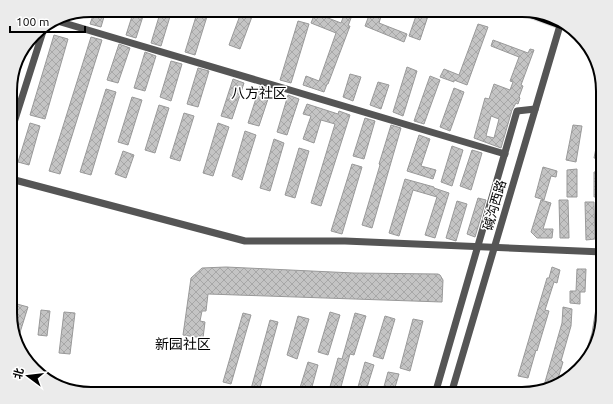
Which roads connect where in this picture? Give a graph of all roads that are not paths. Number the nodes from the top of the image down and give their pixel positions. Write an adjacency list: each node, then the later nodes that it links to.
1 (63, 23): 6 (street)
2 (560, 27): 4 (street, 碱沟西路)
3 (42, 35): 5 (street)
4 (535, 109): 6 (street); 9 (street, 碱沟西路)
5 (17, 113)
6 (505, 154): 8 (street)
7 (17, 181): 8 (street)
8 (478, 247): 9 (street); 11 (street)
9 (494, 248): 10 (street); 12 (street, 碱沟西路)
10 (596, 252)
11 (437, 387)
12 (453, 387)

